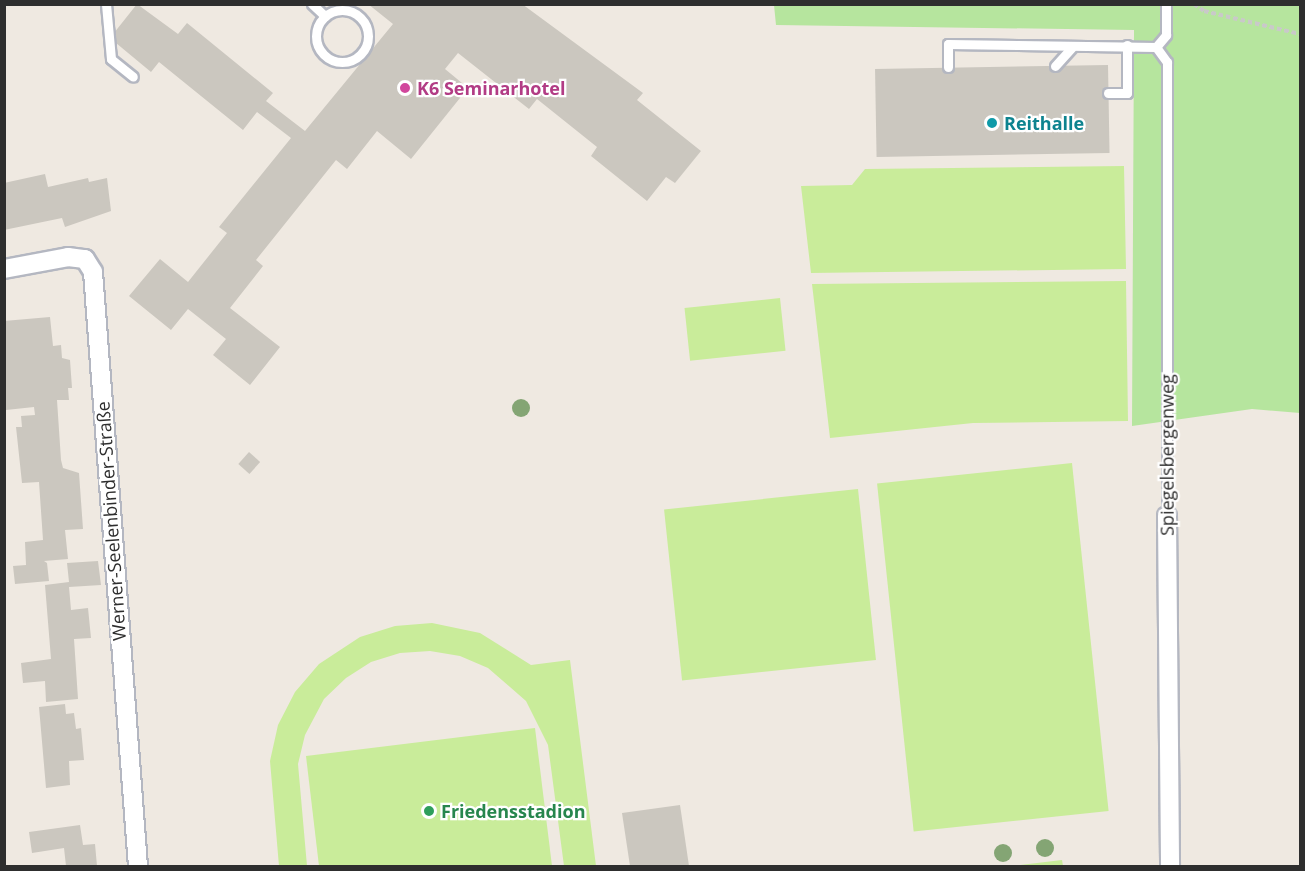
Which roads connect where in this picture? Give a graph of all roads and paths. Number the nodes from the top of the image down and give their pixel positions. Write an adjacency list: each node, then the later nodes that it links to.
1 (106, 4): 13 (lane)
2 (312, 4): 6 (lane)
3 (1166, 4): 10 (lane)
4 (1194, 4): 7 (path)
5 (352, 8): 6 (lane); 6 (lane)
6 (325, 16)
7 (1300, 34)
8 (1127, 45): 9 (lane); 10 (lane); 14 (lane)
9 (1072, 47): 11 (lane); 12 (lane)
10 (1156, 47): 16 (lane, Spiegelsbergenweg)
11 (1055, 66)
12 (948, 67)
13 (133, 77)
14 (1108, 93)
15 (4, 269): 17 (street, Werner-Seelenbinder-Straße)
16 (1167, 516): 18 (street, Spiegelsbergenweg)
17 (138, 867)
18 (1170, 867)

